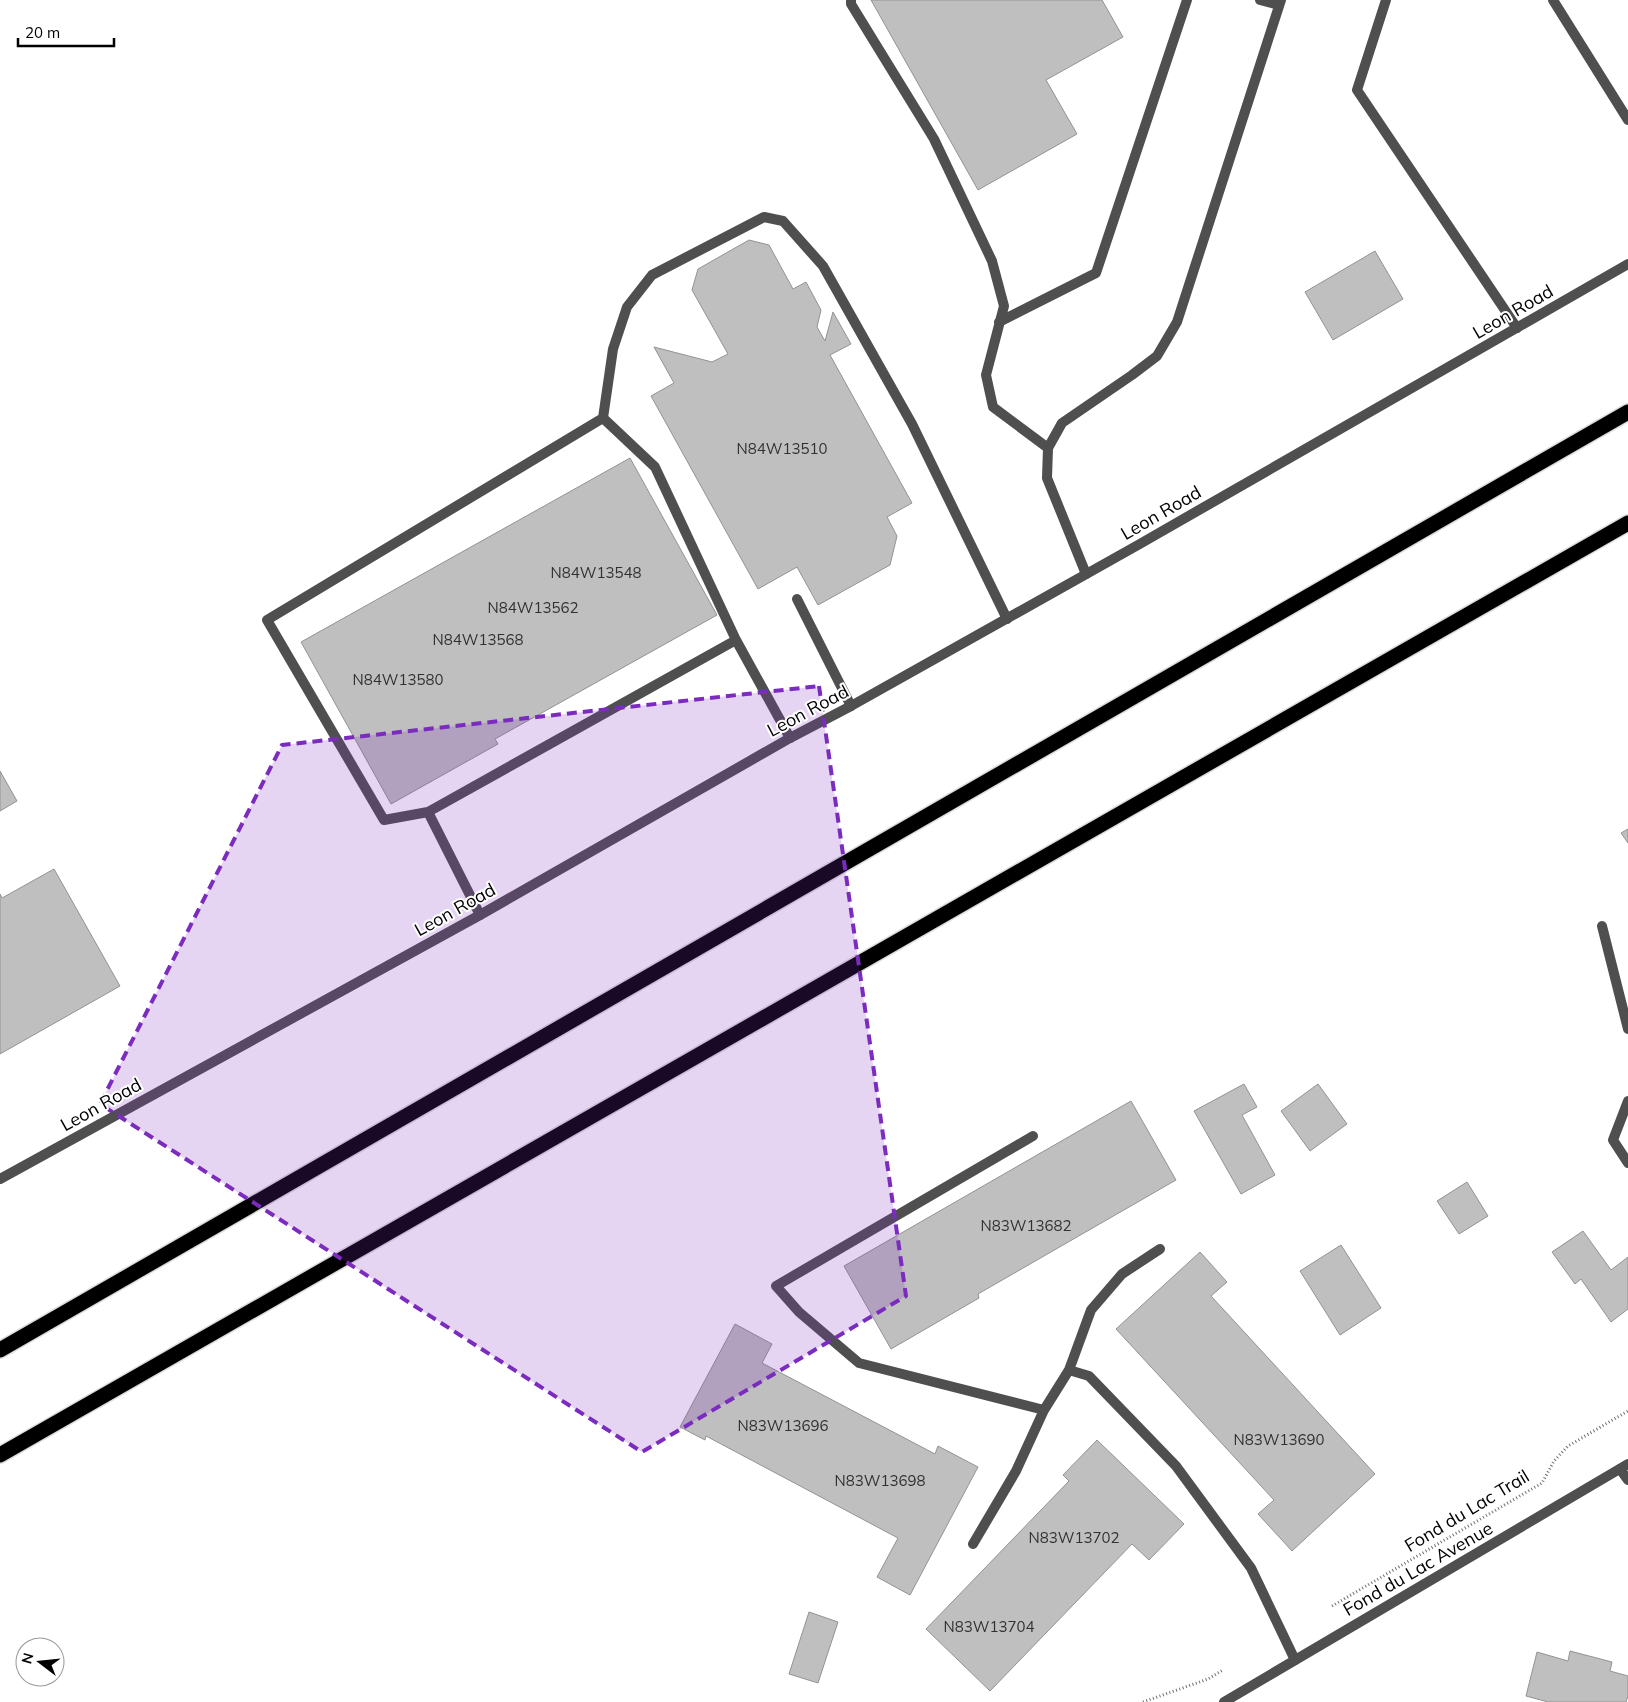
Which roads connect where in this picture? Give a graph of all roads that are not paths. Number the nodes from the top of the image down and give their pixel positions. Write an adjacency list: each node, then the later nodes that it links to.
1 (852, 0): 9 (street)
2 (1187, 0): 9 (street)
3 (1260, 0): 6 (street)
4 (1386, 0): 10 (street)
5 (1553, 0): 7 (street)
6 (1280, 2): 13 (street)
7 (1628, 120)
8 (1628, 264): 10 (street, Leon Road)
9 (999, 322): 13 (street)
10 (1517, 328): 15 (street, Leon Road)
11 (1628, 412): 30 (highway)
12 (604, 418): 17 (street); 18 (street); 21 (street)
13 (1048, 448): 15 (street)
14 (1628, 523): 33 (highway)
15 (1086, 574): 17 (street, Leon Road)
16 (798, 599): 19 (street)
17 (1007, 619): 19 (street, Leon Road)
18 (736, 640): 20 (street); 21 (street)
19 (851, 706): 20 (street, Leon Road)
20 (790, 738): 22 (street, Leon Road)
21 (428, 812): 22 (street)
22 (480, 915): 28 (street, Leon Road)
23 (1602, 926): 24 (street)
24 (1628, 1029)
25 (1628, 1101): 27 (street)
26 (1033, 1136): 32 (street)
27 (1628, 1163)
28 (0, 1179)
29 (1160, 1249): 31 (street)
30 (0, 1350)
31 (1069, 1370): 32 (street); 37 (street)
32 (1044, 1410): 36 (street)
33 (0, 1455)
34 (1624, 1467): 35 (street); 37 (street, Fond du Lac Avenue)
35 (1628, 1480)
36 (973, 1544)
37 (1296, 1660): 38 (street, Fond du Lac Avenue)
38 (1224, 1702)

